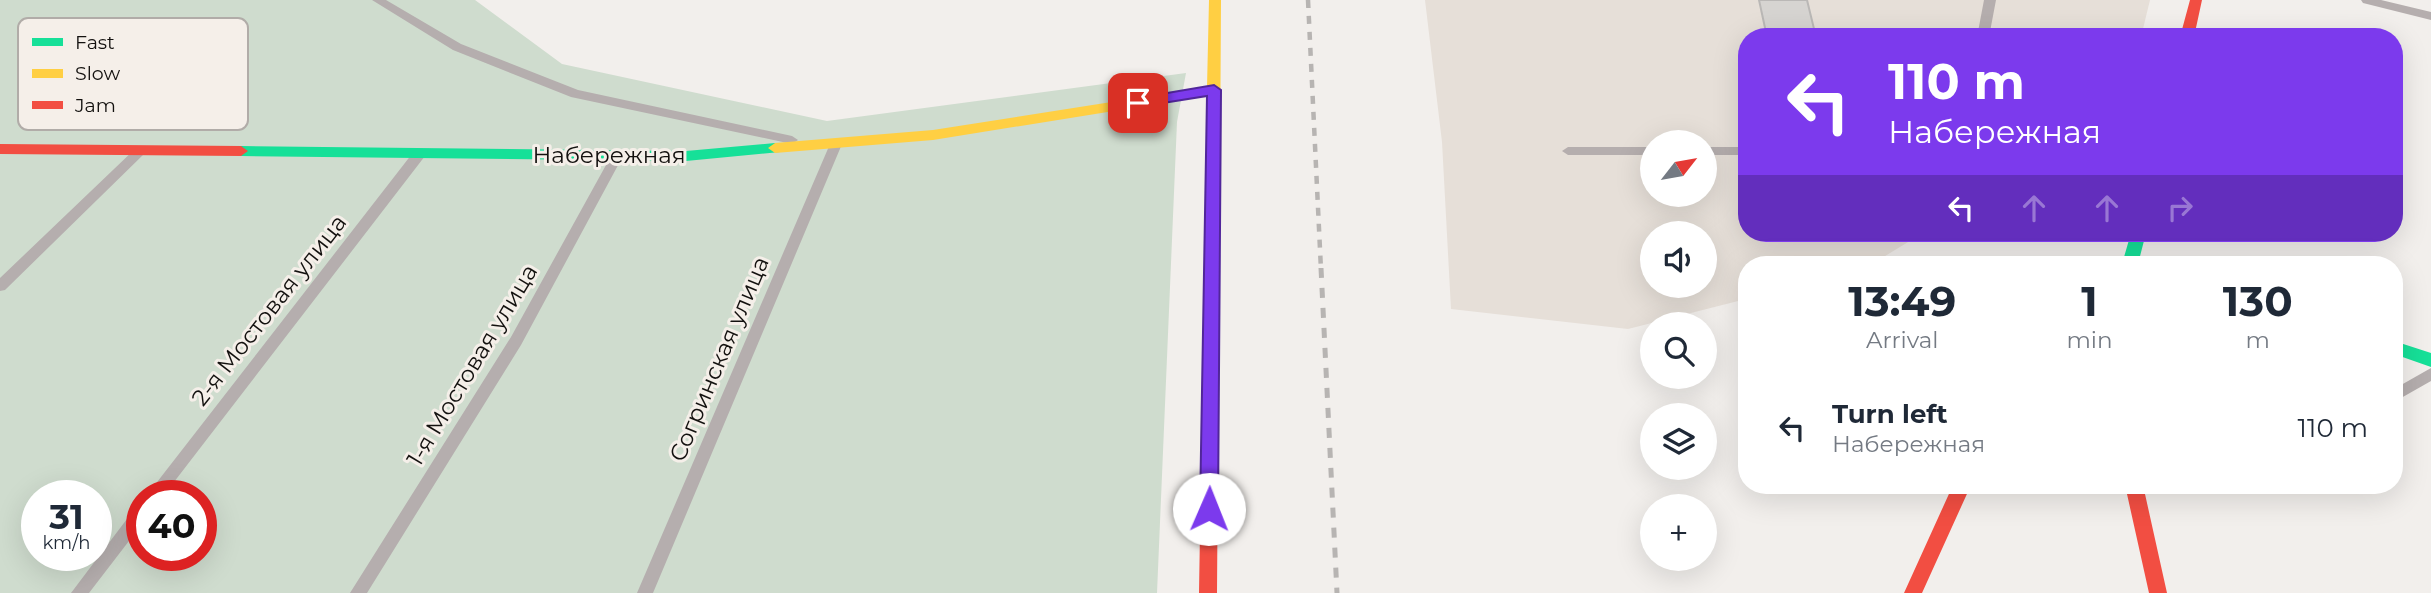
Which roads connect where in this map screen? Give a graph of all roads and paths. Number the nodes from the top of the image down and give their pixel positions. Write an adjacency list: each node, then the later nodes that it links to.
1 (378, 0): 11 (lane)
2 (1215, 0): 9 (street)
3 (1990, 0): 7 (lane)
4 (2196, 0): 8 (street)
5 (2367, 0): 6 (lane)
6 (2431, 16)
7 (1985, 28)
8 (2189, 28)
9 (1214, 90): 10 (street, Набережная); 32 (street)
10 (836, 144): 11 (street, Набережная); 31 (lane, Согринская улица)
11 (817, 145): 19 (street, Набережная)
12 (0, 149): 13 (street, Набережная)
13 (141, 150): 18 (street, Набережная); 20 (lane)
14 (1640, 151): 17 (lane)
15 (1717, 151): 16 (lane)
16 (1738, 151)
17 (1569, 152)
18 (420, 153): 19 (street, Набережная); 25 (lane, 2-я Мостовая улица)
19 (617, 156): 30 (lane, 1-я Мостовая улица)
20 (0, 286)
21 (2403, 350): 22 (street)
22 (2431, 360)
23 (2431, 374): 24 (lane)
24 (2403, 391)
25 (167, 480)
26 (1958, 494): 33 (street)
27 (2136, 494): 34 (street)
28 (126, 533): 29 (lane)
29 (79, 593)
30 (358, 593)
31 (645, 593)
32 (1208, 593)
33 (1913, 593)
34 (2158, 593)

